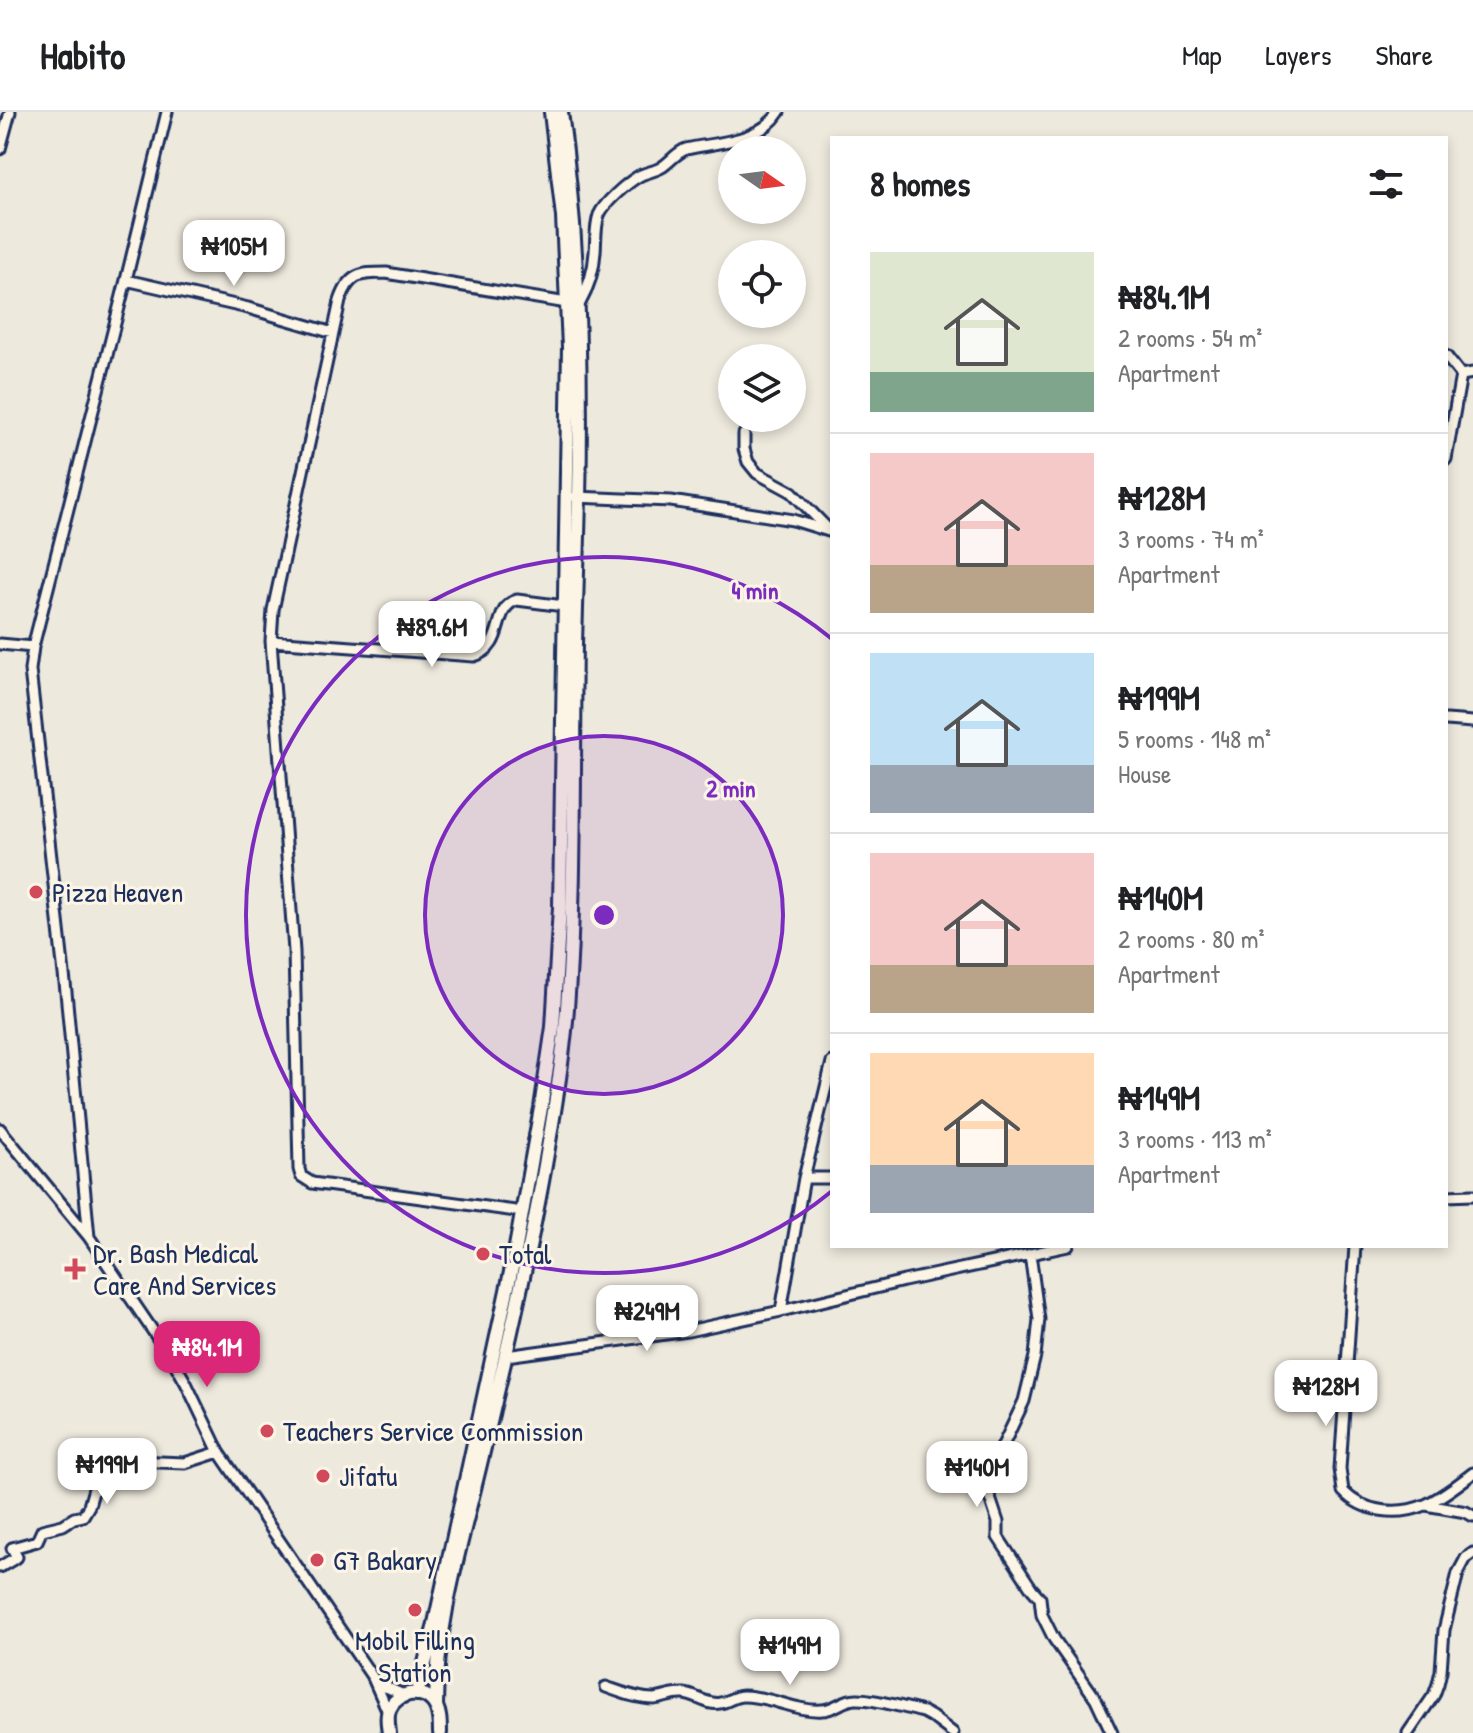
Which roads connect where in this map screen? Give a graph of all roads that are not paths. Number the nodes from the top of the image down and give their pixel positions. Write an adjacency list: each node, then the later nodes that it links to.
1 (10, 112): 6 (street)
2 (167, 112): 9 (street)
3 (551, 112): 10 (highway)
4 (561, 112): 8 (highway)
5 (779, 112): 7 (street)
6 (0, 149)
7 (595, 255): 8 (street); 10 (street)
8 (577, 269): 10 (highway)
9 (126, 280): 11 (street); 23 (street)
10 (573, 304): 11 (street); 17 (highway)
11 (333, 333): 21 (street)
12 (1448, 359): 14 (street)
13 (1473, 373): 14 (street)
14 (1461, 375): 16 (street)
15 (744, 434): 18 (street)
16 (1448, 448)
17 (573, 497): 19 (street); 20 (highway); 24 (highway)
18 (830, 531)
19 (830, 532)
20 (564, 606): 21 (street); 24 (highway)
21 (271, 641): 33 (street)
22 (0, 644): 23 (street)
23 (33, 647): 34 (street)
24 (569, 657): 33 (highway)
25 (1448, 720): 26 (street)
26 (1473, 722)
27 (830, 1070): 29 (street)
28 (0, 1129): 34 (street)
29 (804, 1178): 30 (street); 38 (street)
30 (830, 1178)
31 (1473, 1195): 32 (street)
32 (1448, 1196)
33 (529, 1214): 39 (highway); 48 (highway)
34 (89, 1237): 40 (street)
35 (1058, 1248): 37 (street)
36 (1355, 1248): 42 (street)
37 (1030, 1254): 38 (street); 54 (street)
38 (781, 1311): 39 (street)
39 (506, 1356): 49 (highway)
40 (219, 1452): 45 (street); 46 (street)
41 (1473, 1473): 42 (street)
42 (1426, 1505): 43 (street)
43 (1473, 1516)
44 (1473, 1553): 55 (street)
45 (0, 1567)
46 (373, 1678): 48 (street); 50 (street)
47 (606, 1687): 53 (street)
48 (410, 1694): 49 (highway); 50 (highway)
49 (436, 1706): 52 (highway)
50 (388, 1712): 51 (highway)
51 (389, 1733)
52 (440, 1733)
53 (953, 1733)
54 (1112, 1733)
55 (1408, 1733)

